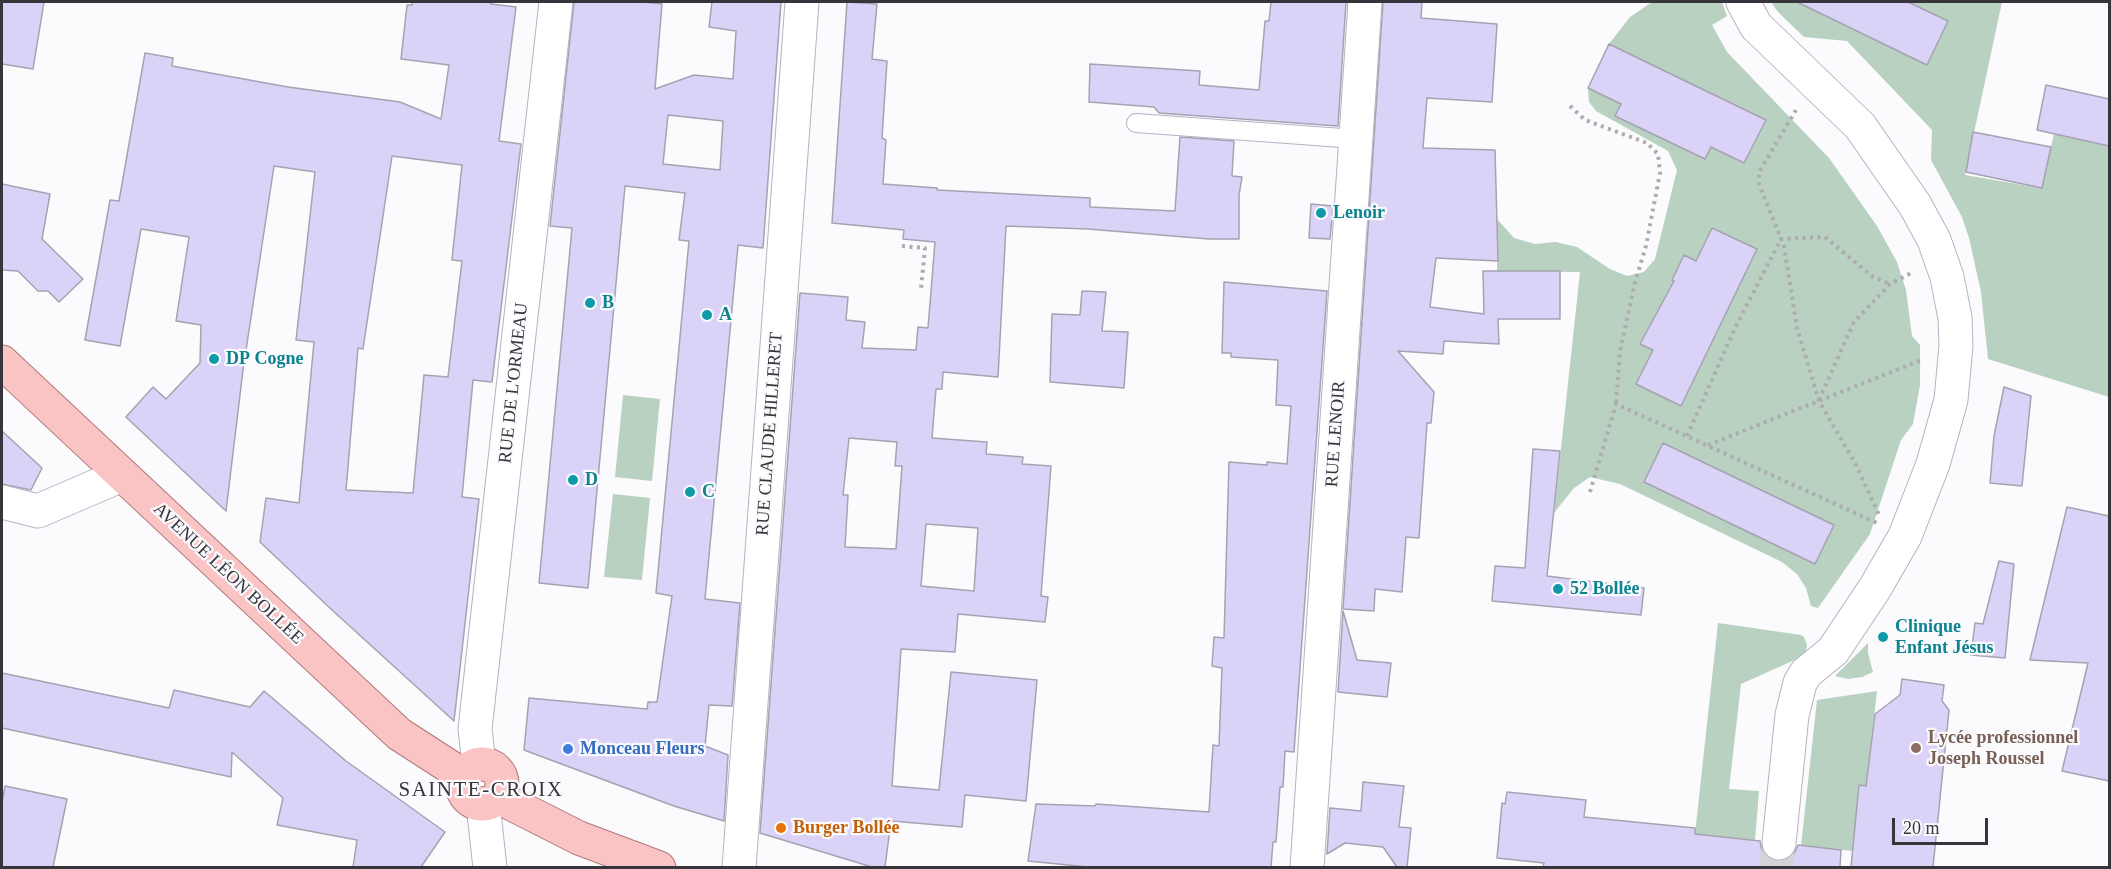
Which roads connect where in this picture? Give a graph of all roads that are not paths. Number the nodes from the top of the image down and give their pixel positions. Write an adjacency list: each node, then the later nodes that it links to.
1 (556, 2): 10 (street, RUE DE L'ORMEAU)
2 (802, 2): 15 (street, RUE CLAUDE HILLERET)
3 (1365, 2): 6 (street, RUE LENOIR)
4 (1743, 2): 12 (street)
5 (1136, 123): 6 (lane)
6 (1356, 139): 16 (street, RUE LENOIR)
7 (2, 362): 8 (main road, AVENUE LÉON BOLLÉE)
8 (122, 475): 9 (street); 10 (main road, AVENUE LÉON BOLLÉE)
9 (2, 502)
10 (471, 770): 11 (main road, AVENUE LÉON BOLLÉE)
11 (490, 801): 13 (street); 14 (main road)
12 (1779, 843)
13 (490, 867)
14 (659, 867)
15 (739, 867)
16 (1307, 867)

